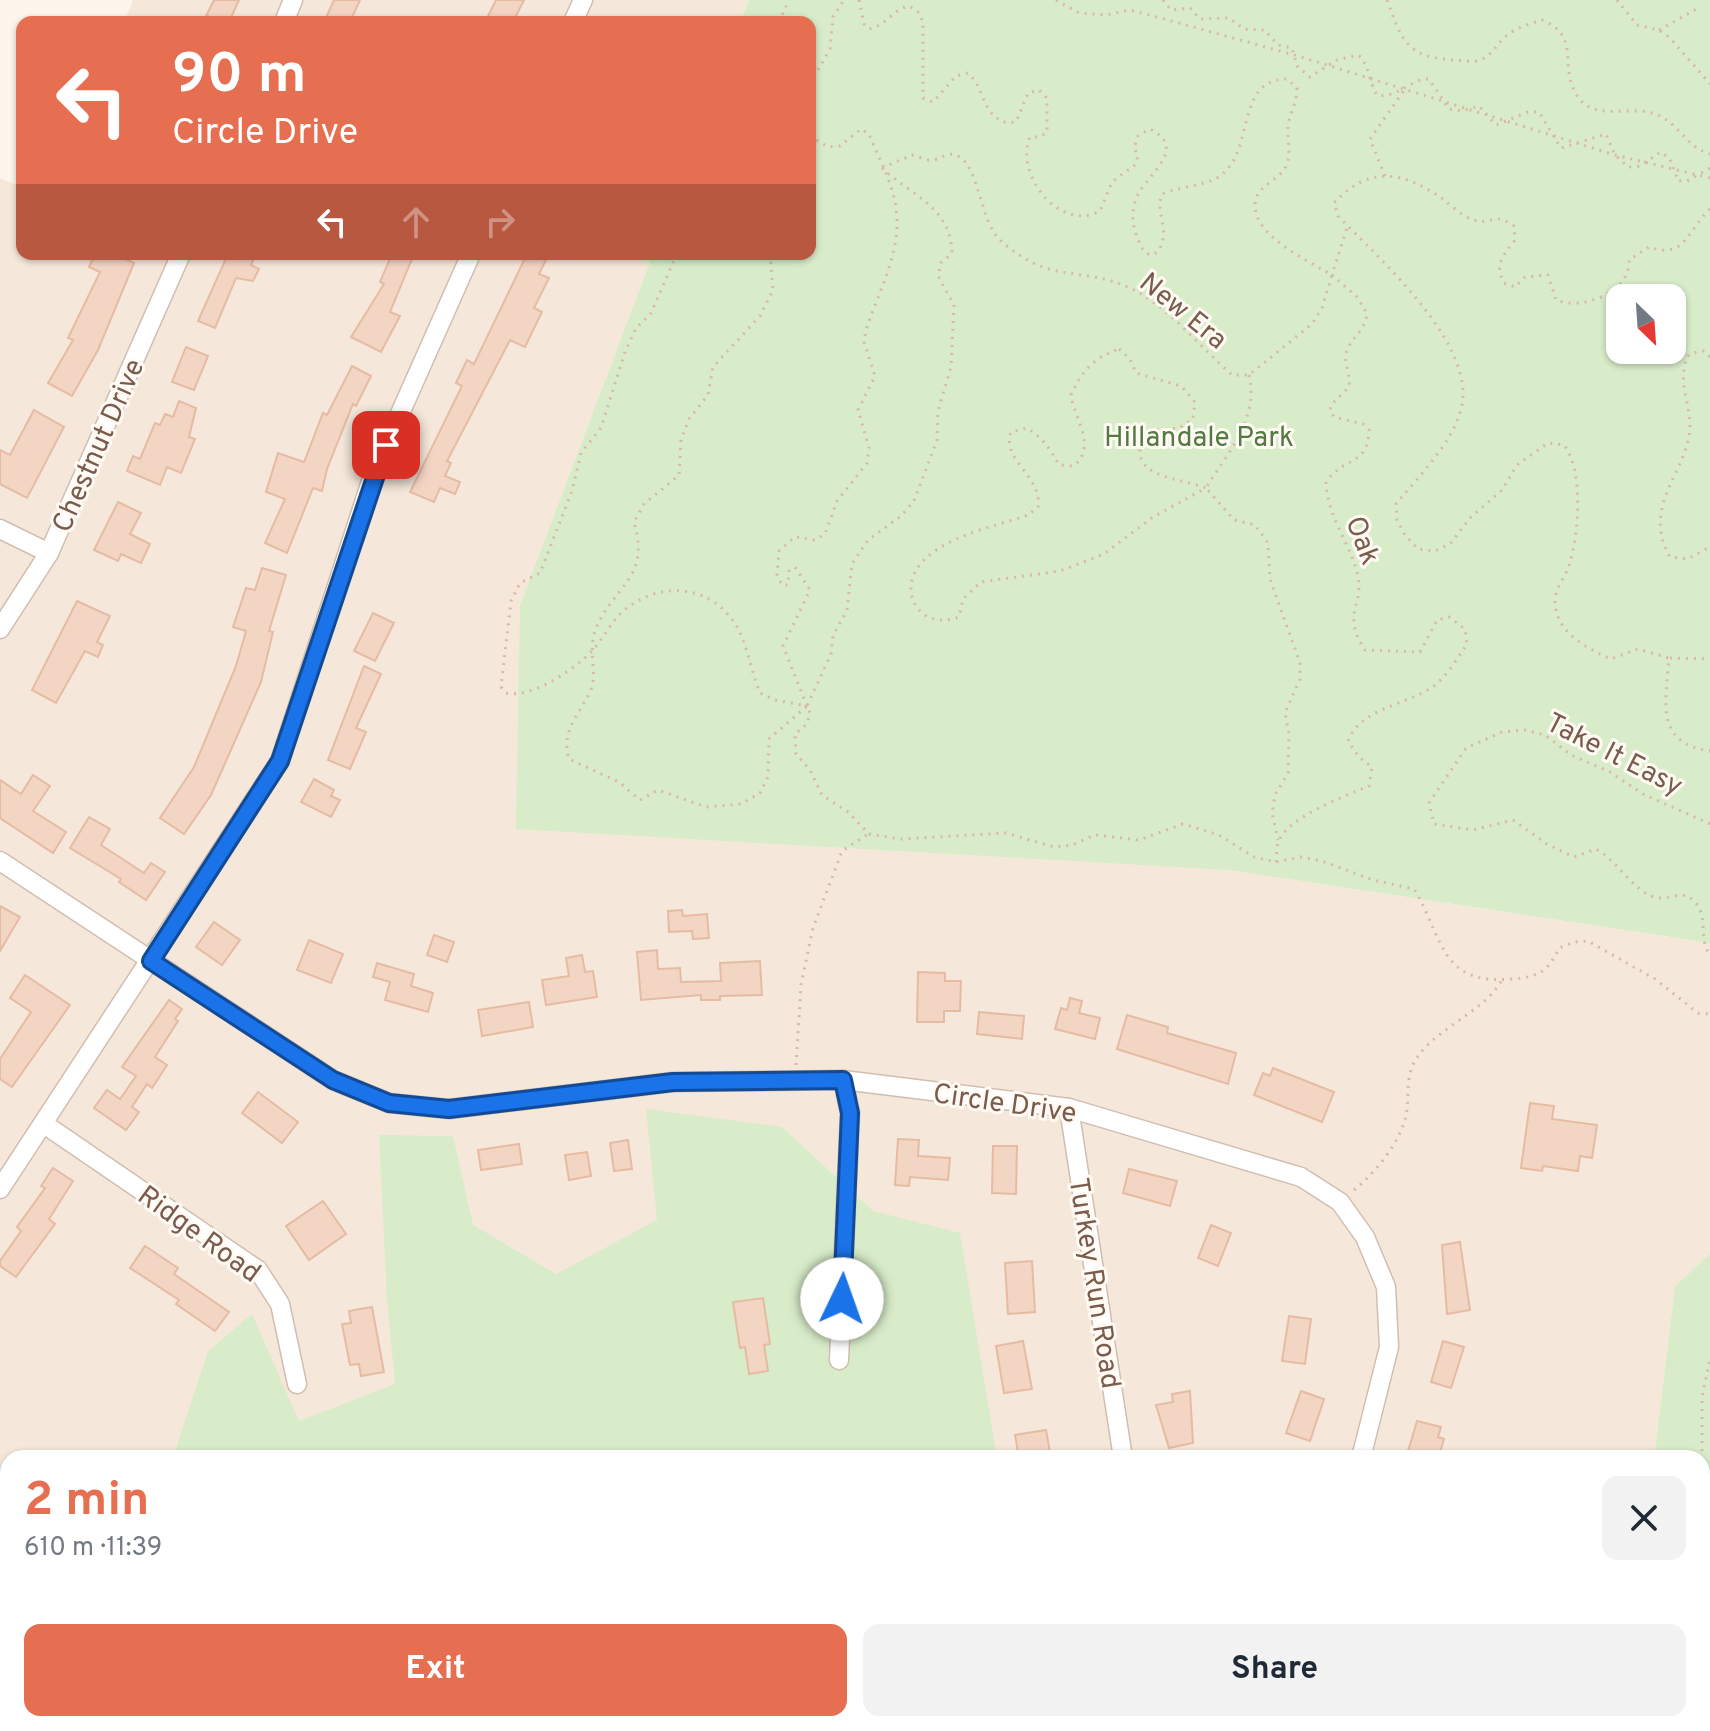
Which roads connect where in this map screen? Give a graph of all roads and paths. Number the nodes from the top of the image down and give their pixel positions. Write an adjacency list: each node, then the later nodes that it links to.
1 (844, 0): 11 (path)
2 (859, 0): 36 (path)
3 (1056, 0): 9 (path)
4 (1163, 0): 9 (path)
5 (1387, 0): 21 (path)
6 (1617, 0): 8 (path)
7 (1700, 7): 8 (path)
8 (1659, 30): 13 (path)
9 (1294, 55): 10 (path); 10 (path)
10 (1330, 66): 12 (path); 12 (path)
11 (816, 74)
12 (1367, 77): 14 (path); 14 (path)
13 (1710, 84)
14 (1405, 89): 15 (path); 15 (path); 27 (path)
15 (1442, 100): 16 (path)
16 (1485, 113): 17 (path); 17 (path)
17 (1511, 121): 18 (path); 18 (path)
18 (1549, 132): 20 (path); 20 (path)
19 (816, 140): 24 (path)
20 (1580, 143): 22 (path); 22 (path)
21 (1710, 154)
22 (1615, 155): 23 (path); 23 (path)
23 (1646, 161): 26 (path); 26 (path)
24 (882, 168): 38 (path, New Era); 47 (path); 47 (path)
25 (1710, 168): 28 (path)
26 (1673, 169): 28 (path); 28 (path)
27 (1385, 176): 30 (path); 31 (path)
28 (1695, 176): 29 (path)
29 (1710, 178)
30 (1710, 209)
31 (1347, 226): 36 (path); 45 (path)
32 (178, 260): 42 (street, Chestnut Drive)
33 (468, 260): 55 (street)
34 (674, 260): 44 (path)
35 (770, 260): 44 (path)
36 (1332, 275): 38 (path, New Era); 51 (path, Oak)
37 (1710, 357): 41 (path)
38 (1249, 375): 39 (path)
39 (1206, 488): 39 (path); 51 (path)
40 (0, 529): 42 (street)
41 (1710, 547)
42 (49, 553): 43 (street, Chestnut Drive)
43 (0, 629)
44 (590, 653): 47 (path); 47 (path)
45 (1669, 658): 46 (path); 48 (path, Take It Easy)
46 (1710, 659)
47 (807, 706): 50 (path)
48 (1710, 751)
49 (1710, 824): 54 (path, Take It Easy)
50 (869, 834): 53 (path); 59 (path)
51 (1278, 840): 53 (path)
52 (0, 861): 55 (street, Circle Drive)
53 (1276, 862): 56 (path)
54 (1710, 955)
55 (151, 961): 59 (street, Circle Drive); 61 (street)
56 (1502, 980): 57 (path); 63 (path)
57 (1710, 1014)
58 (843, 1080): 59 (street, Circle Drive); 60 (street, Circle Drive); 65 (street)
59 (797, 1081)
60 (1069, 1108): 63 (street, Circle Drive); 67 (street, Turkey Run Road)
61 (44, 1124): 62 (street); 66 (street, Ridge Road)
62 (0, 1189)
63 (1340, 1202): 68 (street, Circle Drive)
64 (1710, 1359): 69 (path)
65 (839, 1360)
66 (297, 1384)
67 (1122, 1450)
68 (1363, 1450)
69 (1702, 1450)

